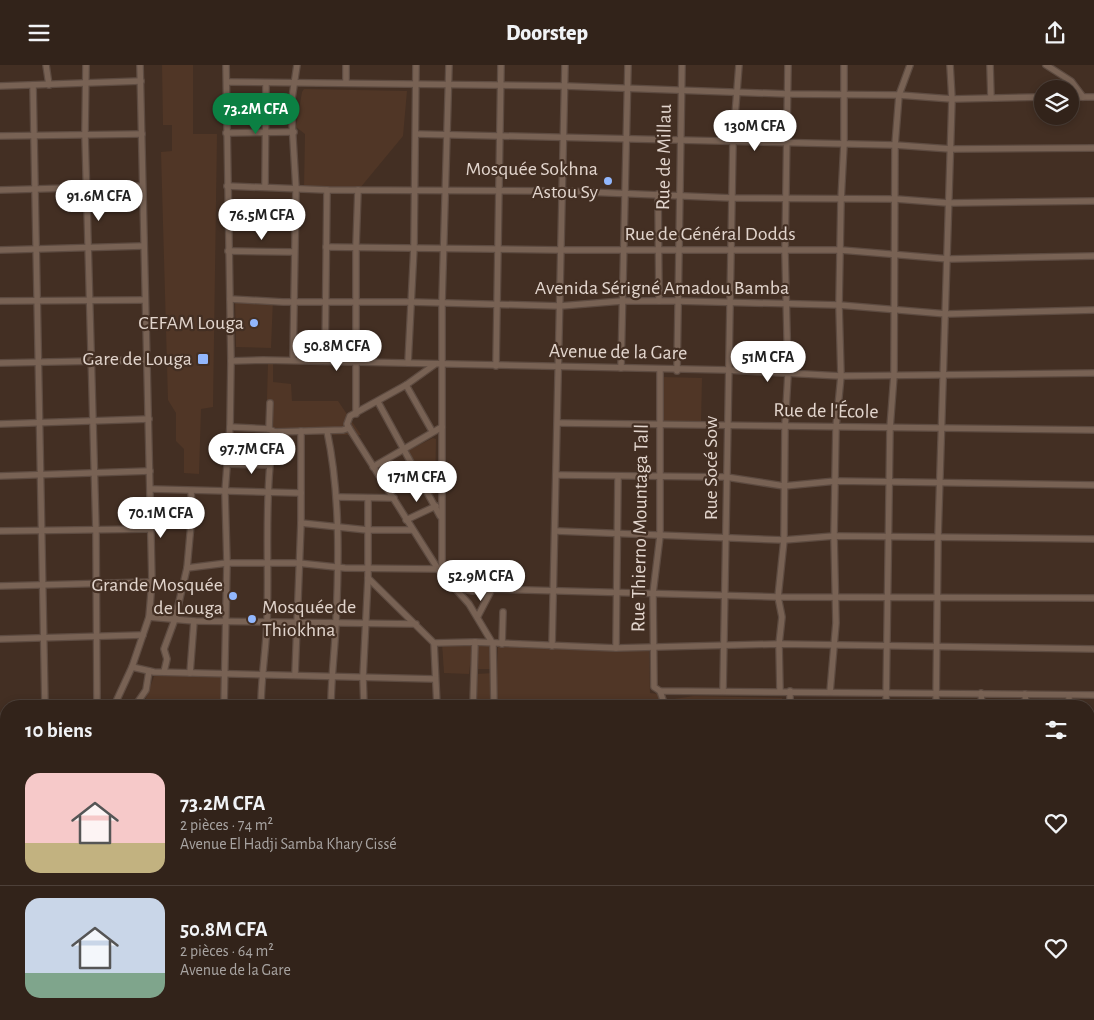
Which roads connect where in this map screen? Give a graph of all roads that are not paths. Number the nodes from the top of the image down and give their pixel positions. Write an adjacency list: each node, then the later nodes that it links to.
1 (46, 65): 27 (street)
2 (86, 65): 21 (street)
3 (140, 65): 20 (street)
4 (226, 65): 23 (street)
5 (297, 65): 22 (street)
6 (346, 65): 25 (street)
7 (416, 65): 28 (street)
8 (449, 65): 30 (street)
9 (501, 65): 31 (street)
10 (565, 65): 32 (street)
11 (628, 65): 33 (street)
12 (682, 65): 34 (street, Rue de Millau)
13 (739, 65): 35 (street, Rue Socé Sow)
14 (788, 65): 36 (street)
15 (844, 65): 37 (street)
16 (910, 65): 38 (street)
17 (950, 65): 44 (street)
18 (990, 65): 43 (street)
19 (1046, 65): 41 (street)
20 (141, 81): 21 (street); 49 (street)
21 (87, 82): 27 (street); 48 (street)
22 (296, 82): 24 (street); 25 (street); 46 (street)
23 (227, 83): 24 (street); 47 (street)
24 (266, 83): 45 (street)
25 (346, 83): 28 (street)
26 (33, 85): 27 (street); 29 (street); 51 (street)
27 (49, 85)
28 (416, 85): 30 (street); 50 (street)
29 (0, 86)
30 (448, 86): 31 (street); 53 (street)
31 (501, 86): 32 (street); 54 (street)
32 (565, 86): 33 (street); 55 (street)
33 (628, 88): 34 (street); 56 (street)
34 (682, 89): 35 (street); 57 (street, Rue de Millau)
35 (738, 92): 36 (street); 58 (street, Rue Socé Sow)
36 (788, 94): 37 (street); 59 (street)
37 (844, 95): 38 (street); 60 (street)
38 (899, 95): 44 (street); 61 (street)
39 (1034, 97): 43 (street)
40 (1079, 97): 41 (street)
41 (1083, 97): 42 (street)
42 (1094, 97)
43 (991, 98): 44 (street)
44 (952, 99): 63 (street)
45 (266, 132): 46 (street); 47 (street); 66 (street)
46 (294, 132): 69 (street)
47 (226, 133): 65 (street)
48 (85, 134): 49 (street); 51 (street); 67 (street)
49 (142, 134): 64 (street)
50 (416, 134): 53 (street); 73 (street)
51 (32, 135): 52 (street); 68 (street)
52 (0, 136)
53 (447, 136): 54 (street); 74 (street)
54 (499, 137): 55 (street); 75 (street)
55 (563, 137): 56 (street); 76 (street)
56 (625, 138): 57 (street); 77 (street)
57 (680, 141): 58 (street); 79 (street, Rue de Millau)
58 (733, 141): 59 (street); 80 (street, Rue Socé Sow)
59 (787, 143): 60 (street); 81 (street)
60 (844, 144): 61 (street); 83 (street)
61 (895, 145): 63 (street); 82 (street)
62 (1094, 148): 63 (street)
63 (951, 149): 85 (street)
64 (142, 186): 67 (street); 86 (street)
65 (227, 186): 66 (street); 101 (street)
66 (265, 187): 69 (street)
67 (88, 188): 68 (street); 88 (street)
68 (34, 189): 70 (street); 91 (street)
69 (296, 189): 71 (street); 103 (street)
70 (0, 190)
71 (327, 190): 72 (street); 89 (street)
72 (358, 190): 73 (street); 87 (street)
73 (414, 190): 74 (street); 90 (street)
74 (446, 190): 75 (street); 92 (street)
75 (499, 191): 76 (street); 93 (street)
76 (563, 191): 77 (street); 97 (street)
77 (624, 193): 78 (street); 98 (street)
78 (658, 194): 79 (street); 94 (street)
79 (679, 194): 80 (street); 99 (street, Rue de Millau)
80 (732, 198): 81 (street); 95 (street, Rue Socé Sow)
81 (786, 199): 83 (street); 102 (street)
82 (896, 199): 83 (street); 85 (street); 104 (street)
83 (841, 200): 100 (street)
84 (1094, 201): 85 (street)
85 (948, 203): 106 (street)
86 (143, 246): 88 (street); 109 (street)
87 (356, 246): 89 (street, Rue de Général Dodds); 90 (street, Rue de Général Dodds); 117 (street)
88 (90, 247): 91 (street); 107 (street)
89 (326, 247): 112 (street)
90 (414, 247): 92 (street, Rue de Général Dodds); 118 (street)
91 (34, 248): 96 (street); 111 (street)
92 (443, 248): 93 (street, Rue de Général Dodds); 119 (street)
93 (497, 249): 97 (street, Rue de Général Dodds); 120 (street)
94 (660, 249): 98 (street, Rue de Général Dodds); 99 (street, Rue de Général Dodds); 114 (street)
95 (731, 249): 99 (street, Rue de Général Dodds); 102 (street, Rue de Général Dodds); 121 (street, Rue Socé Sow)
96 (0, 250)
97 (562, 250): 98 (street, Rue de Général Dodds); 124 (street)
98 (622, 250): 113 (street)
99 (678, 250): 115 (street, Rue de Millau)
100 (841, 250): 102 (street, Rue de Général Dodds); 104 (street, Rue de Général Dodds); 123 (street)
101 (228, 251): 103 (street); 108 (street)
102 (785, 252): 122 (street)
103 (294, 253): 116 (street)
104 (896, 255): 106 (street, Rue de Général Dodds); 125 (street)
105 (1094, 256): 106 (street, Rue de Général Dodds)
106 (949, 259): 127 (street)
107 (91, 299): 109 (street); 111 (street); 129 (street)
108 (230, 299): 116 (street, Avenida Sérigné Amadou Bamba); 130 (street)
109 (144, 300): 128 (street)
110 (0, 301): 111 (street)
111 (38, 301): 133 (street)
112 (325, 301): 116 (street, Avenida Sérigné Amadou Bamba); 117 (street, Avenida Sérigné Amadou Bamba); 132 (street)
113 (622, 301): 114 (street, Avenida Sérigné Amadou Bamba); 124 (street, Avenida Sérigné Amadou Bamba); 141 (street)
114 (659, 301): 115 (street, Avenida Sérigné Amadou Bamba)
115 (677, 301): 121 (street, Avenida Sérigné Amadou Bamba); 144 (street, Rue de Millau)
116 (296, 302): 131 (street)
117 (356, 302): 118 (street, Avenida Sérigné Amadou Bamba); 134 (street)
118 (411, 302): 119 (street, Avenida Sérigné Amadou Bamba); 136 (street)
119 (442, 302): 120 (street, Avenida Sérigné Amadou Bamba); 138 (street)
120 (496, 303): 124 (street, Avenida Sérigné Amadou Bamba); 139 (street)
121 (730, 303): 122 (street, Avenida Sérigné Amadou Bamba); 143 (street, Rue Socé Sow)
122 (785, 305): 123 (street, Avenida Sérigné Amadou Bamba); 146 (street)
123 (839, 305): 125 (street, Avenida Sérigné Amadou Bamba); 148 (street)
124 (560, 306): 140 (street)
125 (893, 309): 127 (street, Avenida Sérigné Amadou Bamba); 147 (street)
126 (1094, 310): 127 (street, Avenida Sérigné Amadou Bamba)
127 (947, 314): 149 (street)
128 (146, 360): 129 (street); 154 (street)
129 (92, 361): 133 (street); 155 (street)
130 (231, 361): 131 (street, Avenue de la Gare); 162 (street)
131 (293, 361): 132 (street, Avenue de la Gare)
132 (325, 361): 134 (street, Avenue de la Gare)
133 (39, 362): 135 (street); 158 (street)
134 (355, 362): 136 (street, Avenue de la Gare); 153 (street)
135 (0, 363)
136 (408, 363): 137 (street, Avenue de la Gare)
137 (434, 365): 138 (street, Avenue de la Gare); 150 (street)
138 (442, 365): 139 (street, Avenue de la Gare); 163 (street)
139 (496, 366): 140 (street, Avenue de la Gare)
140 (560, 367): 141 (street, Avenue de la Gare); 156 (street)
141 (621, 368): 142 (street, Avenue de la Gare)
142 (660, 369): 144 (street, Avenue de la Gare); 159 (street, Rue Thierno Mountaga Tall)
143 (729, 370): 144 (street, Avenue de la Gare); 146 (street, Avenue de la Gare); 160 (street, Rue Socé Sow)
144 (677, 371)
145 (1094, 373): 149 (street, Avenue de la Gare)
146 (788, 374): 148 (street, Avenue de la Gare); 161 (street)
147 (894, 375): 148 (street, Avenue de la Gare); 149 (street, Avenue de la Gare); 166 (street)
148 (841, 376): 164 (street)
149 (944, 376): 167 (street)
150 (406, 385): 151 (street); 172 (street)
151 (378, 402): 153 (street); 173 (street)
152 (270, 403): 169 (street)
153 (356, 414): 165 (street)
154 (148, 419): 155 (street); 177 (street)
155 (93, 421): 158 (street); 178 (street)
156 (558, 423): 159 (street, Rue de l'École); 181 (street)
157 (0, 424): 158 (street)
158 (38, 424): 180 (street)
159 (658, 426): 160 (street, Rue de l'École); 182 (street, Rue Thierno Mountaga Tall)
160 (728, 426): 161 (street, Rue de l'École); 184 (street, Rue Socé Sow)
161 (785, 426): 164 (street, Rue de l'École); 189 (street)
162 (230, 427): 169 (street); 174 (street)
163 (442, 427): 172 (street); 199 (street)
164 (836, 427): 166 (street, Rue de l'École); 185 (street)
165 (349, 428): 171 (street); 176 (street)
166 (890, 428): 167 (street, Rue de l'École); 186 (street)
167 (941, 429): 168 (street, Rue de l'École); 187 (street)
168 (1094, 430)
169 (272, 431): 170 (street); 175 (street)
170 (301, 431): 171 (street); 194 (street)
171 (327, 431): 195 (street)
172 (432, 431): 173 (street)
173 (403, 448): 176 (street); 198 (street)
174 (228, 464): 175 (street); 192 (street)
175 (270, 465): 193 (street)
176 (372, 467): 196 (street)
177 (150, 471): 178 (street); 190 (street)
178 (94, 474): 180 (street); 208 (street)
179 (0, 475): 180 (street)
180 (40, 475): 204 (street)
181 (556, 475): 183 (street); 209 (street)
182 (658, 476): 183 (street); 184 (street); 212 (street, Rue Thierno Mountaga Tall)
183 (618, 477): 210 (street)
184 (726, 477): 189 (street); 215 (street, Rue Socé Sow)
185 (836, 481): 186 (street); 189 (street); 211 (street)
186 (890, 482): 187 (street); 213 (street)
187 (940, 483): 188 (street); 214 (street)
188 (1094, 485)
189 (784, 486): 217 (street)
190 (150, 489): 191 (street); 203 (street)
191 (191, 491): 192 (street); 222 (street)
192 (225, 492): 193 (street); 218 (street)
193 (267, 493): 194 (street); 219 (street)
194 (301, 493): 201 (street)
195 (337, 497): 197 (street); 202 (street)
196 (394, 497): 197 (street); 200 (street)
197 (368, 498): 205 (street)
198 (436, 506): 199 (street); 200 (street)
199 (441, 519): 224 (street)
200 (406, 520): 206 (street)
201 (302, 523): 202 (street); 220 (street)
202 (337, 527): 205 (street); 221 (street)
203 (150, 529): 208 (street); 226 (street)
204 (42, 530): 207 (street); 208 (street); 229 (street)
205 (366, 530): 206 (street); 223 (street)
206 (412, 530): 224 (street)
207 (0, 531)
208 (96, 531): 227 (street)
209 (556, 531): 210 (street); 232 (street)
210 (617, 532): 212 (street); 233 (street)
211 (834, 535): 213 (street); 217 (street); 236 (street)
212 (660, 536): 215 (street); 234 (street, Rue Thierno Mountaga Tall)
213 (888, 536): 214 (street); 238 (street)
214 (938, 537): 216 (street); 239 (street)
215 (727, 538): 217 (street); 235 (street, Rue Socé Sow)
216 (1094, 539)
217 (784, 540): 237 (street)
218 (227, 563): 219 (street); 222 (street); 246 (street)
219 (266, 563): 220 (street); 247 (street)
220 (298, 563): 221 (street); 248 (street)
221 (336, 567): 223 (street); 249 (street)
222 (187, 568): 244 (street)
223 (367, 569): 224 (street); 225 (street)
224 (440, 571): 230 (street)
225 (368, 578): 250 (street); 251 (street)
226 (152, 582): 227 (street); 243 (street)
227 (97, 584): 229 (street); 253 (street)
228 (0, 586): 229 (street)
229 (42, 586): 255 (street)
230 (454, 587): 231 (street); 242 (street)
231 (492, 589): 232 (street); 242 (street)
232 (553, 591): 233 (street); 263 (street)
233 (616, 593): 234 (street); 266 (street)
234 (653, 593): 235 (street); 267 (street, Rue Thierno Mountaga Tall)
235 (725, 595): 237 (street); 261 (street, Rue Socé Sow)
236 (834, 596): 237 (street); 238 (street); 262 (street)
237 (778, 597): 260 (street)
238 (887, 597): 239 (street); 265 (street)
239 (938, 597): 240 (street); 264 (street)
240 (1094, 598)
241 (503, 612): 259 (street)
242 (478, 616): 258 (street)
243 (150, 617): 244 (street); 252 (street)
244 (175, 619): 245 (street); 271 (street)
245 (194, 621): 246 (street); 272 (street)
246 (227, 621): 247 (street); 273 (street)
247 (267, 622): 248 (street); 274 (street)
248 (297, 622): 249 (street); 275 (street)
249 (336, 622): 250 (street); 276 (street)
250 (365, 623): 251 (street); 277 (street)
251 (416, 624): 256 (street)
252 (143, 635): 253 (street); 269 (street)
253 (98, 636): 255 (street); 291 (street)
254 (0, 639): 255 (street)
255 (44, 639): 290 (street)
256 (434, 643): 257 (street); 278 (street)
257 (475, 643): 258 (street); 299 (street)
258 (493, 644): 259 (street); 300 (street)
259 (502, 644): 263 (street)
260 (779, 644): 261 (street); 262 (street); 281 (street)
261 (723, 645): 267 (street); 280 (street, Rue Socé Sow)
262 (835, 645): 265 (street); 283 (street)
263 (552, 646): 266 (street)
264 (938, 646): 265 (street); 268 (street); 285 (street)
265 (887, 647): 284 (street)
266 (616, 648): 267 (street)
267 (654, 648): 279 (street, Rue Thierno Mountaga Tall)
268 (1094, 649)
269 (132, 667): 270 (street); 292 (street)
270 (149, 671): 271 (street); 293 (street)
271 (164, 672): 272 (street)
272 (190, 673): 273 (street)
273 (224, 674): 274 (street); 294 (street)
274 (262, 675): 275 (street); 295 (street)
275 (295, 675): 276 (street)
276 (331, 677): 277 (street); 296 (street)
277 (363, 677): 278 (street); 297 (street)
278 (436, 679): 298 (street)
279 (660, 691): 280 (street); 301 (street)
280 (723, 691): 281 (street)
281 (780, 691): 282 (street)
282 (790, 691): 283 (street); 302 (street)
283 (830, 692): 284 (street)
284 (887, 692): 285 (street); 303 (street)
285 (936, 693): 286 (street); 304 (street)
286 (981, 693): 287 (street); 305 (street)
287 (1025, 694): 288 (street); 306 (street)
288 (1069, 695): 289 (street); 307 (street)
289 (1094, 695)
290 (45, 700)
291 (97, 700)
292 (117, 700)
293 (139, 700)
294 (224, 700)
295 (261, 700)
296 (331, 700)
297 (364, 700)
298 (437, 700)
299 (472, 700)
300 (494, 700)
301 (663, 700)
302 (790, 700)
303 (886, 700)
304 (936, 700)
305 (982, 700)
306 (1026, 700)
307 (1069, 700)

